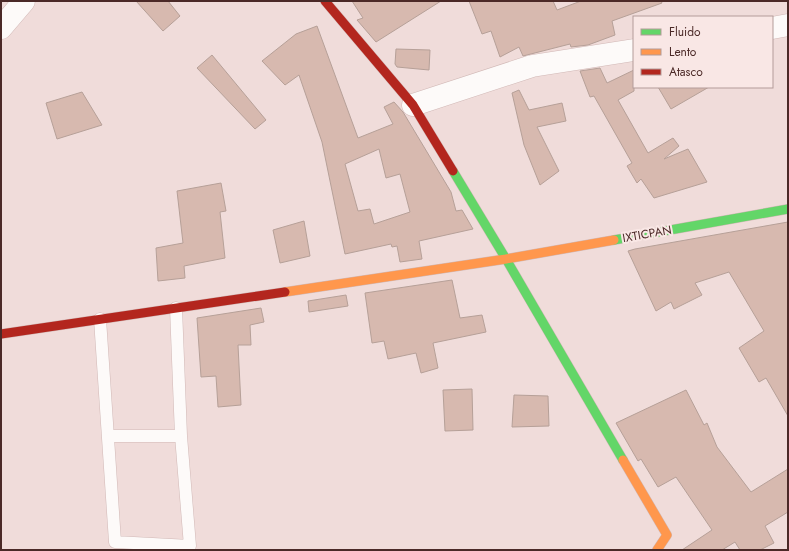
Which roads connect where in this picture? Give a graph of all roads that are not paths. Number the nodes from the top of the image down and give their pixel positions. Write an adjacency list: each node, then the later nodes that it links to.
1 (24, 1): 4 (street)
2 (326, 1): 7 (main road)
3 (788, 25): 5 (street)
4 (1, 28)
5 (773, 28)
6 (633, 50): 7 (street)
7 (413, 105): 9 (main road)
8 (788, 209): 9 (main road, IXTICPAN)
9 (506, 259): 10 (main road, IXTICPAN); 15 (main road)
10 (176, 308): 11 (main road, IXTICPAN); 14 (lane)
11 (100, 319): 12 (main road, IXTICPAN); 13 (lane)
12 (1, 334)
13 (108, 436): 14 (lane); 14 (lane)
14 (181, 436)
15 (657, 550)

